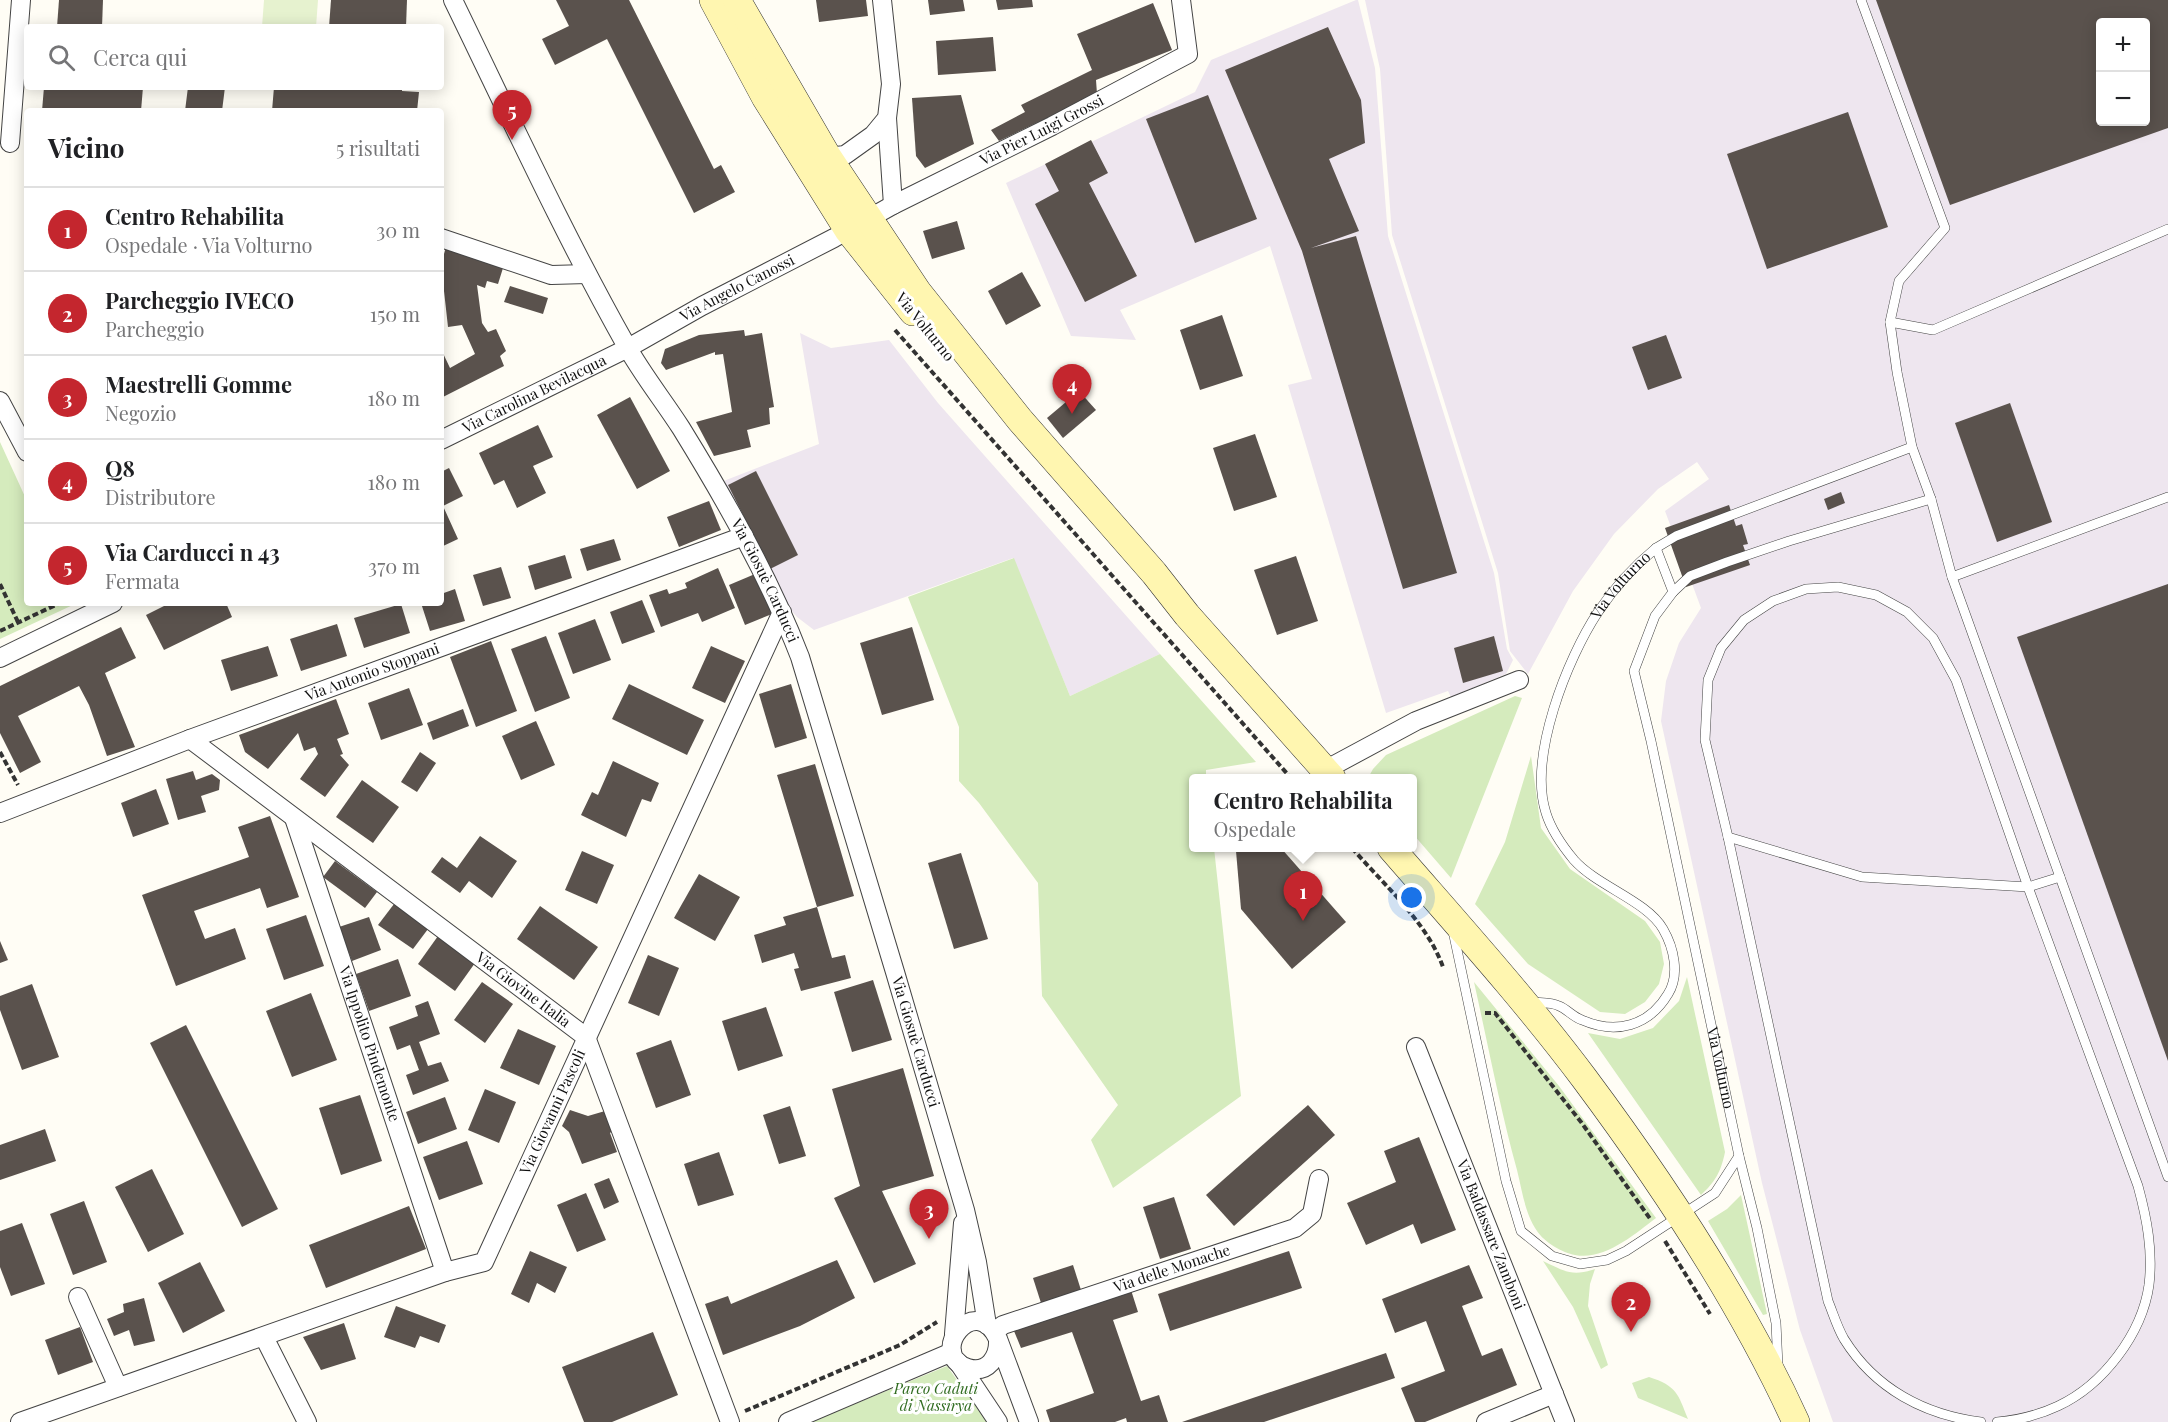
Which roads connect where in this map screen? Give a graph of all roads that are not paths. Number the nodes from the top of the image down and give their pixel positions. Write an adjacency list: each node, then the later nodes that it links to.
1 (21, 0): 9 (street)
2 (453, 0): 15 (street, Via Giosuè Carducci)
3 (713, 0): 12 (street, Via Volturno)
4 (737, 0): 10 (street, Via Volturno)
5 (882, 0): 8 (street)
6 (1180, 0): 11 (street, Via Pier Luigi Grossi)
7 (1861, 0): 16 (lane)
8 (887, 118): 10 (street); 11 (street)
9 (12, 143)
10 (828, 157): 12 (street, Via Volturno)
11 (893, 205): 12 (street, Via Pier Luigi Grossi)
12 (859, 224): 17 (street, Via Angelo Canossi); 33 (street, Via Volturno)
13 (2168, 229): 16 (lane)
14 (444, 239): 15 (street)
15 (587, 274): 17 (street, Via Giosuè Carducci)
16 (1890, 322): 21 (lane)
17 (628, 348): 19 (street, Via Carolina Bevilacqua); 24 (street, Via Giosuè Carducci)
18 (0, 401): 20 (street)
19 (444, 440)
20 (24, 446)
21 (1912, 447): 23 (lane); 25 (lane)
22 (2168, 497): 26 (lane)
23 (1931, 499): 26 (lane); 27 (lane)
24 (744, 536): 29 (street, Via Giosuè Carducci); 32 (street, Via Antonio Stoppani)
25 (1656, 548): 27 (lane, Via Volturno); 41 (lane, Via Volturno)
26 (1952, 577): 38 (lane)
27 (1673, 592): 44 (lane, Via Volturno)
28 (105, 606): 30 (street)
29 (782, 612): 42 (street, Via Giovanni Pascoli); 47 (street, Via Giosuè Carducci)
30 (0, 658)
31 (1519, 680): 33 (street, Via Volturno)
32 (190, 739): 34 (street, Via Antonio Stoppani); 35 (street, Via Giovine Italia)
33 (1329, 774)
34 (0, 813)
35 (294, 818): 42 (street, Via Giovine Italia); 49 (street, Via Ippolito Pindemonte)
36 (1728, 837): 39 (lane); 39 (lane); 66 (lane)
37 (1394, 852): 40 (street, Via Volturno)
38 (2060, 878): 39 (lane); 45 (lane)
39 (2028, 887): 67 (lane)
40 (1450, 917): 41 (street, Via Volturno); 48 (lane)
41 (1521, 1001): 48 (street, Via Volturno)
42 (586, 1037): 49 (street, Via Giovanni Pascoli); 57 (street, Via Giovine Italia)
43 (1416, 1047): 56 (street, Via Baldassare Zamboni)
44 (1739, 1156): 48 (lane); 54 (lane, Via Volturno)
45 (2168, 1177)
46 (1319, 1179): 51 (street, Via delle Monache)
47 (964, 1210): 51 (street, Via Giosuè Carducci); 53 (street, Via Giosuè Carducci)
48 (1682, 1216): 54 (street, Via Volturno)
49 (445, 1272): 52 (street, Via Giovanni Pascoli)
50 (78, 1297): 55 (street)
51 (994, 1332): 53 (street); 53 (street, Via Giosuè Carducci); 62 (street, Via Giosuè Carducci)
52 (264, 1337): 55 (street, Via Giovanni Pascoli); 59 (street)
53 (955, 1349): 60 (street); 61 (street)
54 (1778, 1383): 65 (street, Via Volturno)
55 (118, 1387): 58 (street, Via Giovanni Pascoli)
56 (1554, 1394): 63 (street); 64 (street, Via Baldassare Zamboni)
57 (737, 1417)
58 (20, 1422)
59 (308, 1422)
60 (788, 1422)
61 (998, 1422)
62 (1029, 1422)
63 (1486, 1422)
64 (1564, 1422)
65 (1796, 1422)
66 (1981, 1422)
67 (1997, 1422)

